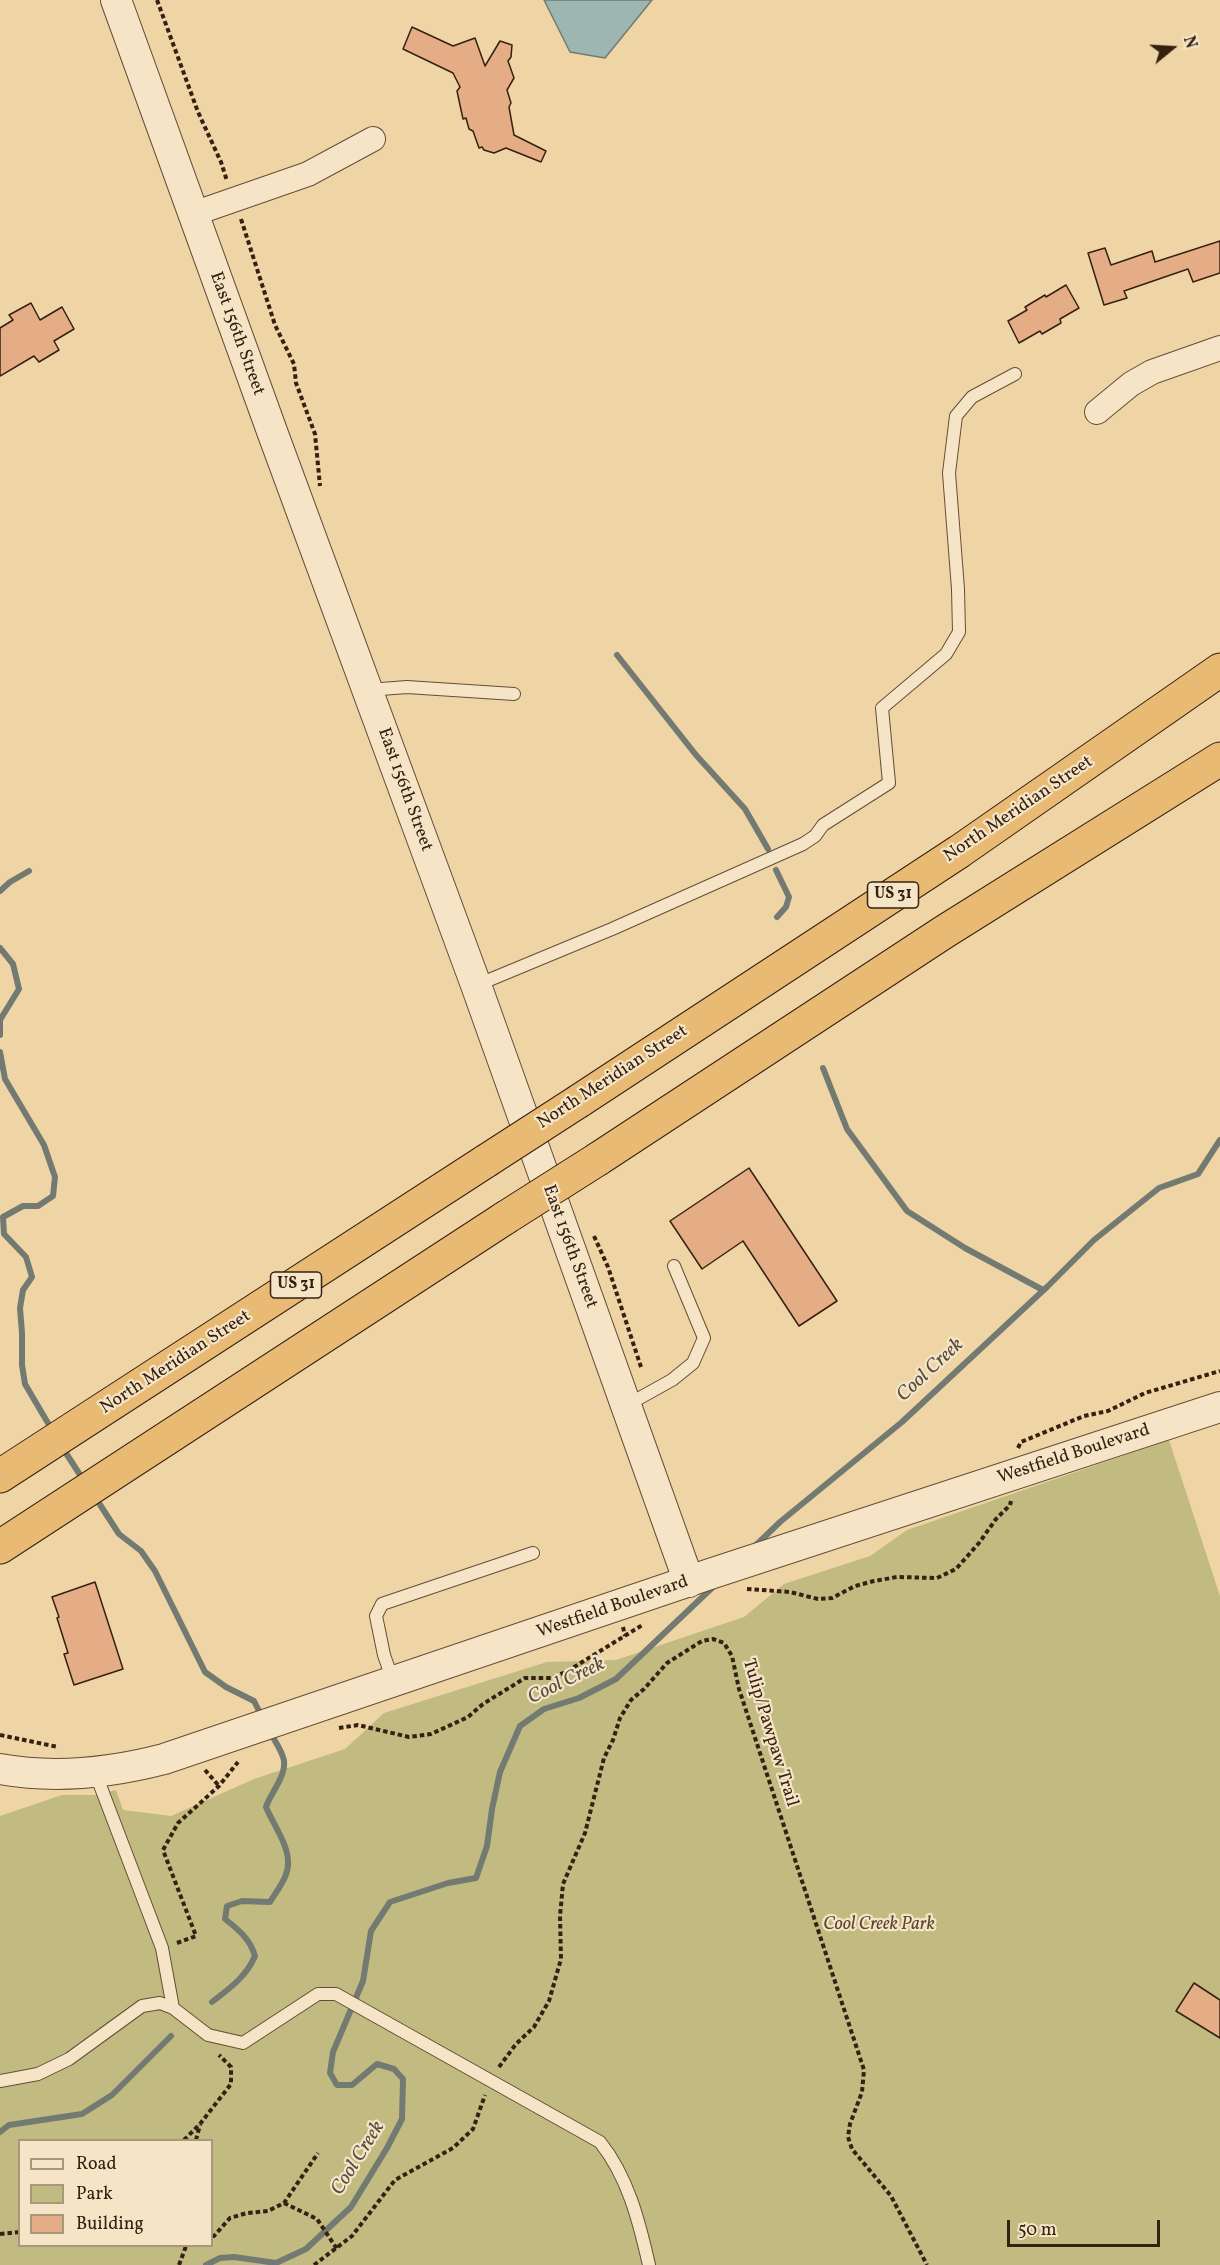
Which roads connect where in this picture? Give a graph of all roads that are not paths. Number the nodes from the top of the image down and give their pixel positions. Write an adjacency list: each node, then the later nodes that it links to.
1 (116, 0): 3 (street, East 156th Street)
2 (373, 139): 3 (street)
3 (193, 214): 8 (street, East 156th Street)
4 (1220, 348): 6 (street)
5 (1015, 374): 11 (lane)
6 (1097, 412)
7 (1214, 674): 15 (highway, North Meridian Street / US 31, bridge)
8 (367, 690): 9 (lane); 11 (street, East 156th Street)
9 (514, 694)
10 (1220, 759): 16 (highway, bridge)
11 (476, 986): 13 (street, East 156th Street)
12 (674, 1266): 13 (lane)
13 (626, 1406): 18 (street, East 156th Street)
14 (1220, 1407): 18 (street, Westfield Boulevard)
15 (10, 1470)
16 (0, 1547)
17 (533, 1553): 19 (lane)
18 (700, 1578): 19 (street, Westfield Boulevard)
19 (393, 1682): 21 (street, Westfield Boulevard)
20 (0, 1769): 21 (street, Westfield Boulevard)
21 (95, 1772): 22 (lane)
22 (173, 2008): 23 (lane); 24 (lane)
23 (0, 2081)
24 (649, 2265)

